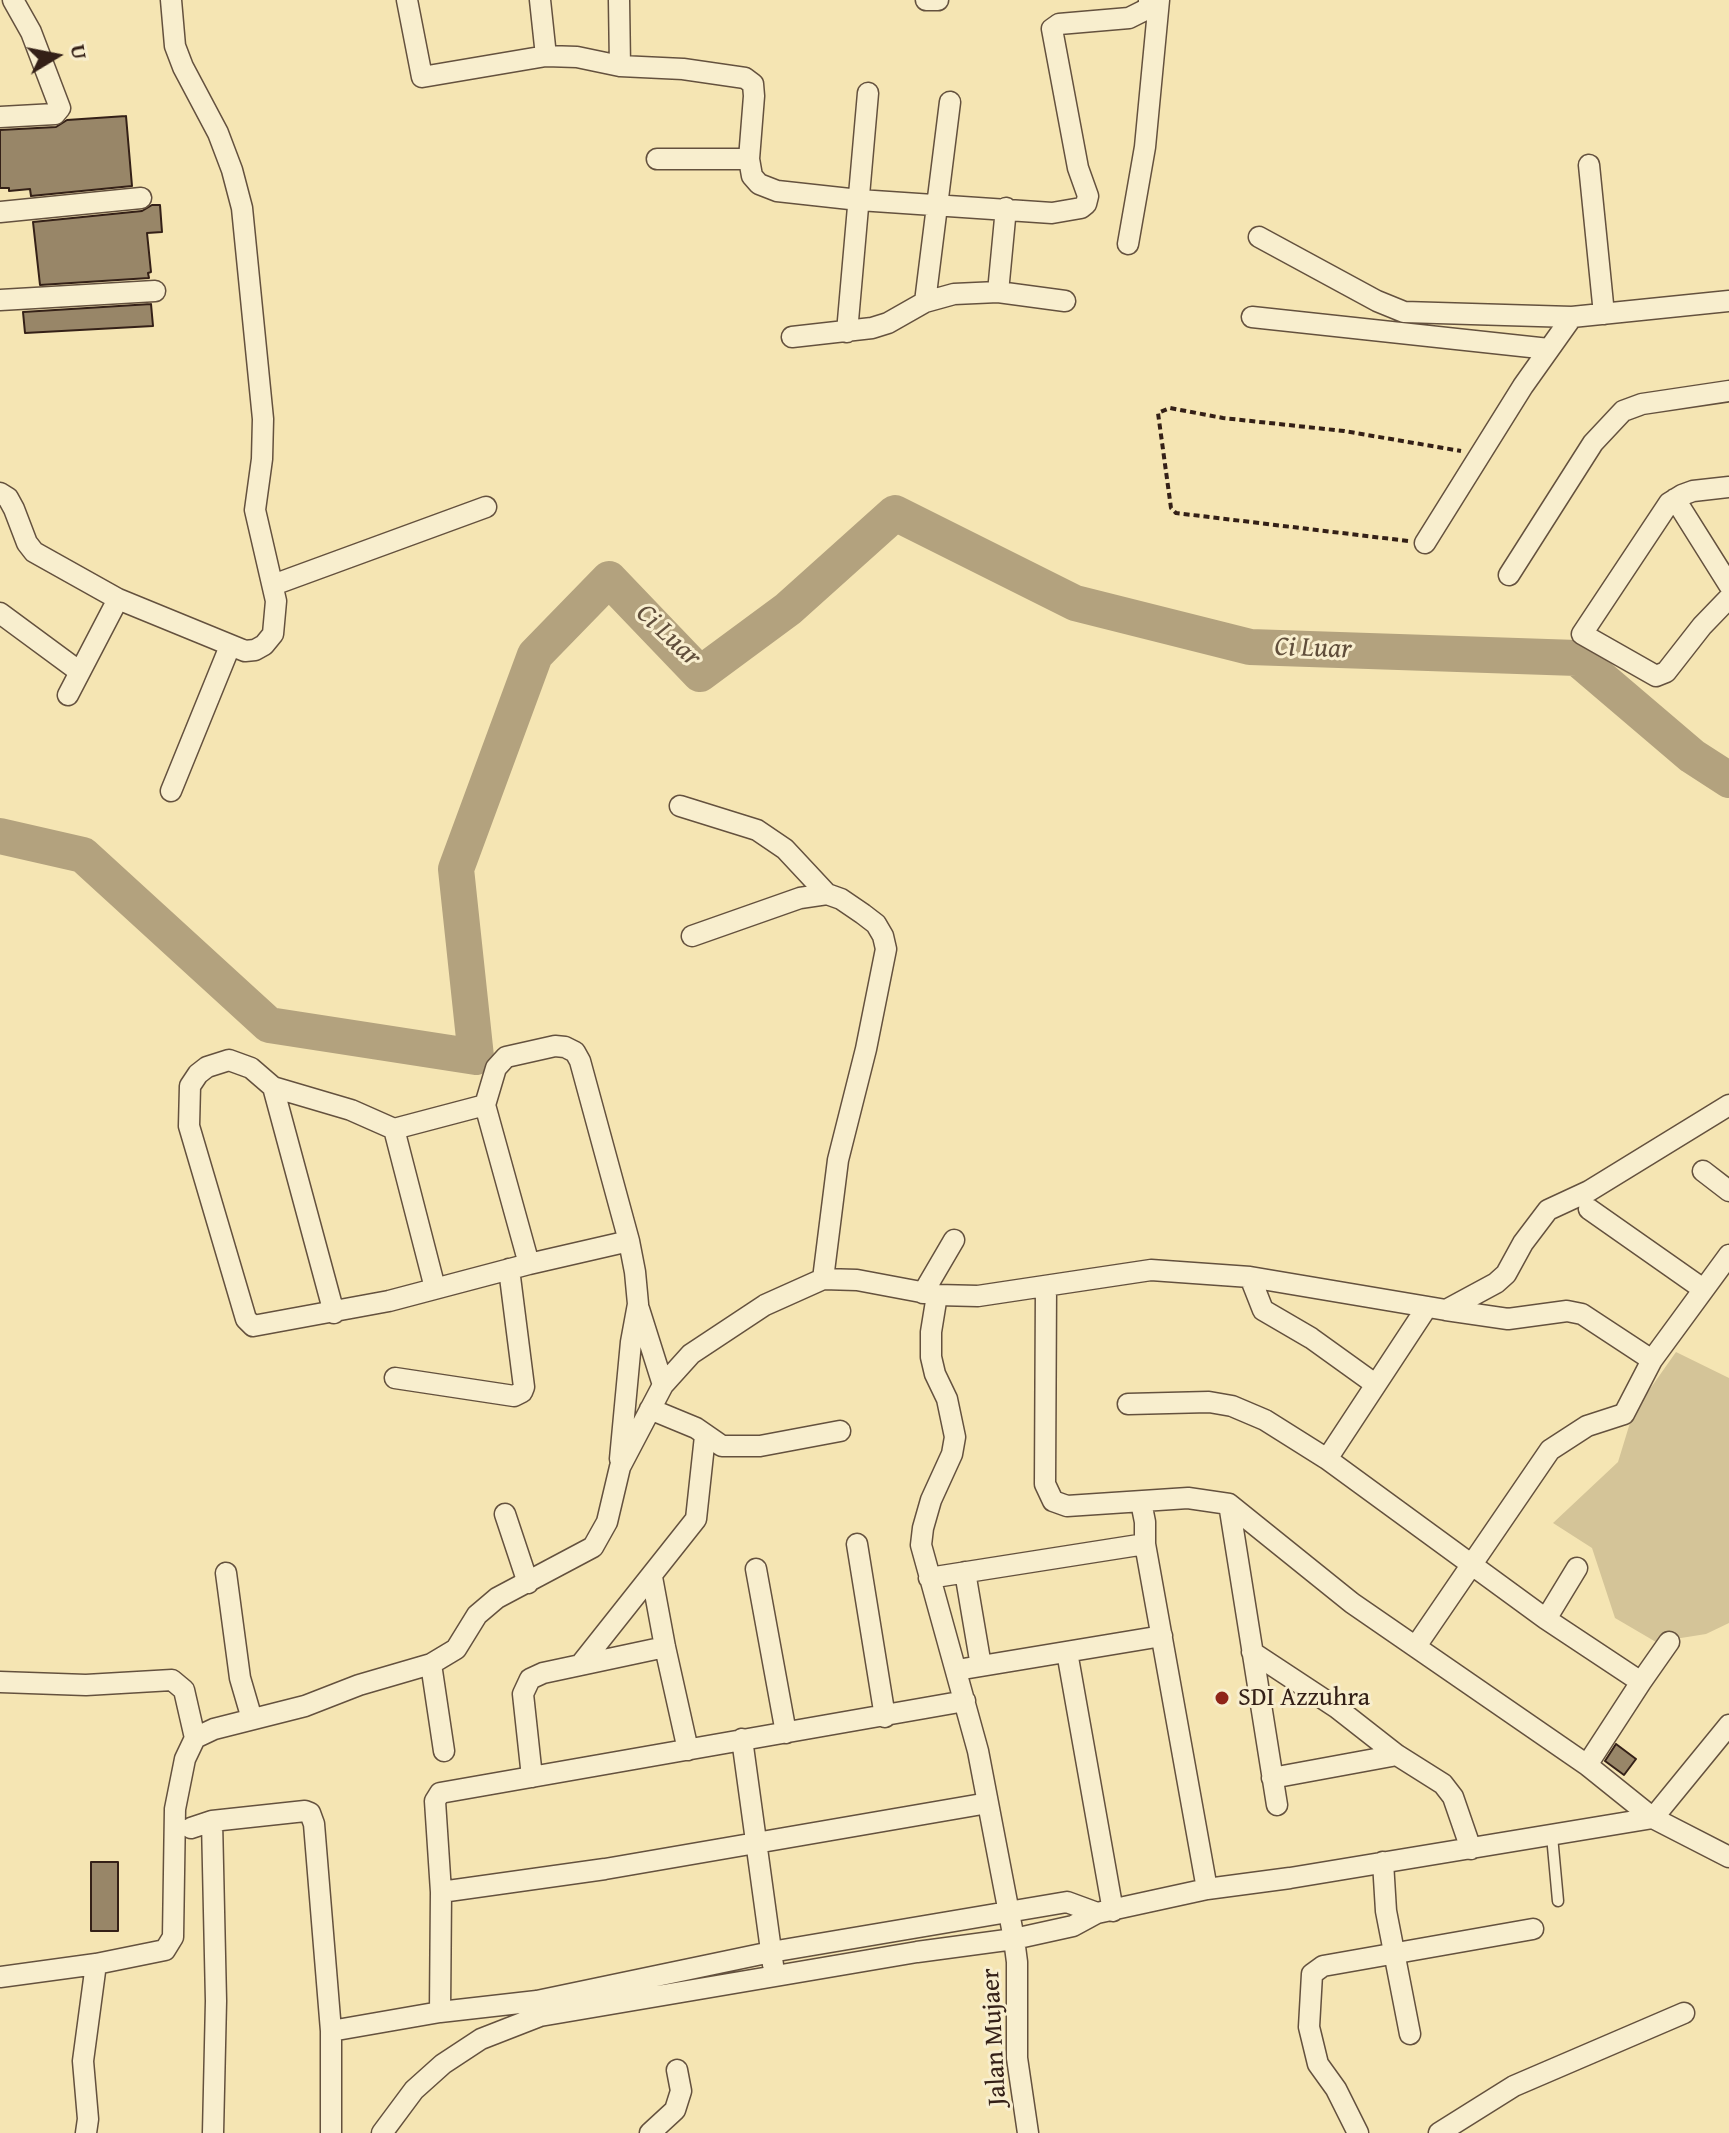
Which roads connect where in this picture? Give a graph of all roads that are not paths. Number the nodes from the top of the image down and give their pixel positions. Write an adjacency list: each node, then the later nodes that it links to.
1 (13, 0): 14 (street)
2 (171, 0): 44 (street)
3 (407, 0): 10 (street)
4 (540, 0): 10 (street)
5 (619, 0): 11 (street)
6 (926, 0): 7 (street)
7 (938, 0)
8 (1149, 0): 21 (street)
9 (1159, 0): 24 (street)
10 (546, 56): 11 (street)
11 (620, 66): 16 (street)
12 (868, 93): 19 (street)
13 (950, 102): 20 (street)
14 (0, 117)
15 (657, 159): 16 (street)
16 (749, 159): 19 (street)
17 (1589, 165): 31 (street)
18 (141, 198): 22 (street)
19 (859, 200): 20 (street); 34 (street)
20 (937, 206): 21 (street); 30 (street)
21 (1006, 208): 26 (street)
22 (0, 212)
23 (1259, 237): 33 (street)
24 (1128, 244)
25 (155, 291): 27 (street)
26 (998, 292): 28 (street); 30 (street)
27 (0, 300)
28 (1065, 301)
29 (1729, 301): 31 (street)
30 (925, 302): 34 (street)
31 (1604, 314): 33 (street)
32 (1252, 317): 36 (street)
33 (1572, 317): 36 (street)
34 (847, 332): 35 (street)
35 (792, 337)
36 (1549, 349): 42 (street)
37 (1729, 391): 43 (street)
38 (1729, 487): 40 (street)
39 (0, 493): 47 (street)
40 (1675, 499): 45 (street); 46 (street)
41 (486, 507): 44 (street)
42 (1425, 543)
43 (1509, 575)
44 (273, 585): 49 (street)
45 (1729, 585)
46 (1729, 598)
47 (118, 599): 49 (street); 50 (street)
48 (0, 613): 50 (street)
49 (230, 646): 52 (street)
50 (80, 672): 51 (street)
51 (68, 695)
52 (171, 791)
53 (680, 806): 54 (street)
54 (827, 894): 55 (street); 69 (street)
55 (692, 936)
56 (273, 1087): 59 (street); 76 (street); 76 (street)
57 (485, 1105): 59 (street); 64 (street); 66 (street)
58 (1729, 1105): 75 (street)
59 (394, 1129): 71 (street)
60 (1703, 1171): 61 (street)
61 (1729, 1191)
62 (1589, 1209): 72 (street)
63 (954, 1240): 73 (street)
64 (629, 1241): 66 (street); 74 (street)
65 (1729, 1255): 72 (street)
66 (529, 1264): 67 (street)
67 (509, 1269): 71 (street); 78 (street)
68 (1250, 1277): 70 (street); 75 (street); 79 (street)
69 (823, 1279): 73 (street); 80 (street)
70 (1046, 1286): 73 (street); 87 (street)
71 (435, 1288): 76 (street)
72 (1703, 1289): 77 (street)
73 (930, 1294): 98 (street, Jalan Mujaer)
74 (638, 1304): 80 (street); 86 (street)
75 (1437, 1308): 77 (street); 79 (street)
76 (334, 1313)
77 (1652, 1360): 92 (street)
78 (395, 1378)
79 (1375, 1384): 85 (street)
80 (663, 1385): 82 (street)
81 (1128, 1404): 85 (street)
82 (650, 1409): 84 (street); 86 (street)
83 (840, 1431): 84 (street)
84 (705, 1436): 97 (street)
85 (1327, 1459): 92 (street)
86 (620, 1467): 99 (street)
87 (1141, 1502): 88 (street); 91 (street)
88 (1229, 1504): 103 (street); 106 (street)
89 (505, 1514): 99 (street)
90 (857, 1544): 114 (street)
91 (1145, 1544): 95 (street); 101 (street)
92 (1473, 1565): 100 (street); 103 (street)
93 (1577, 1568): 100 (street)
94 (756, 1569): 117 (street)
95 (965, 1572): 98 (street); 109 (street)
96 (226, 1573): 115 (street)
97 (652, 1577): 104 (street); 108 (street)
98 (929, 1578): 110 (street, Jalan Mujaer)
99 (528, 1583): 107 (street)
100 (1546, 1619): 112 (street)
101 (1162, 1636): 105 (street); 136 (street)
102 (1669, 1642): 112 (street)
103 (1416, 1646): 123 (street)
104 (665, 1647): 108 (street); 120 (street)
105 (1067, 1652): 109 (street); 140 (street)
106 (1252, 1652): 122 (street); 125 (street)
107 (431, 1664): 115 (street); 121 (street)
108 (581, 1664): 124 (street)
109 (981, 1666): 110 (street)
110 (957, 1670): 113 (street, Jalan Mujaer)
111 (0, 1682): 118 (street)
112 (1641, 1682): 123 (street)
113 (965, 1701): 114 (street); 127 (street, Jalan Mujaer)
114 (885, 1717): 117 (street)
115 (252, 1719): 118 (street)
116 (1729, 1725): 128 (street)
117 (786, 1733): 119 (street)
118 (195, 1738): 145 (street)
119 (742, 1739): 120 (street); 132 (street)
120 (688, 1750): 124 (street)
121 (444, 1751)
122 (1397, 1755): 125 (street); 133 (street)
123 (1587, 1765): 128 (street)
124 (532, 1777): 137 (street)
125 (1272, 1778): 126 (street)
126 (1277, 1805)
127 (993, 1810): 132 (street); 139 (street, Jalan Mujaer)
128 (1653, 1818): 131 (street); 134 (street)
129 (212, 1821): 130 (street); 151 (street); 155 (street)
130 (191, 1828)
131 (1552, 1836): 133 (street); 138 (lane)
132 (758, 1842): 137 (street); 143 (street)
133 (1471, 1849): 135 (street)
134 (1729, 1857)
135 (1383, 1862): 136 (street); 144 (street)
136 (1207, 1889): 140 (street)
137 (441, 1892): 149 (street)
138 (1558, 1901)
139 (1011, 1912): 140 (street); 142 (street, Jalan Mujaer); 143 (street)
140 (1105, 1912): 142 (street)
141 (1533, 1929): 144 (street)
142 (1014, 1939): 146 (street); 159 (street, Jalan Mujaer)
143 (771, 1952): 146 (street); 148 (street)
144 (1395, 1954): 152 (street); 160 (street)
145 (96, 1964): 147 (street); 154 (street)
146 (774, 1976): 148 (street)
147 (0, 1977)
148 (538, 2008): 149 (street); 157 (street)
149 (440, 2012): 151 (street)
150 (1684, 2013): 161 (street)
151 (331, 2031): 156 (street)
152 (1410, 2034)
153 (677, 2070): 158 (street)
154 (86, 2133)
155 (213, 2133)
156 (331, 2133)
157 (382, 2133)
158 (650, 2133)
159 (1028, 2133)
160 (1358, 2133)
161 (1439, 2133)

